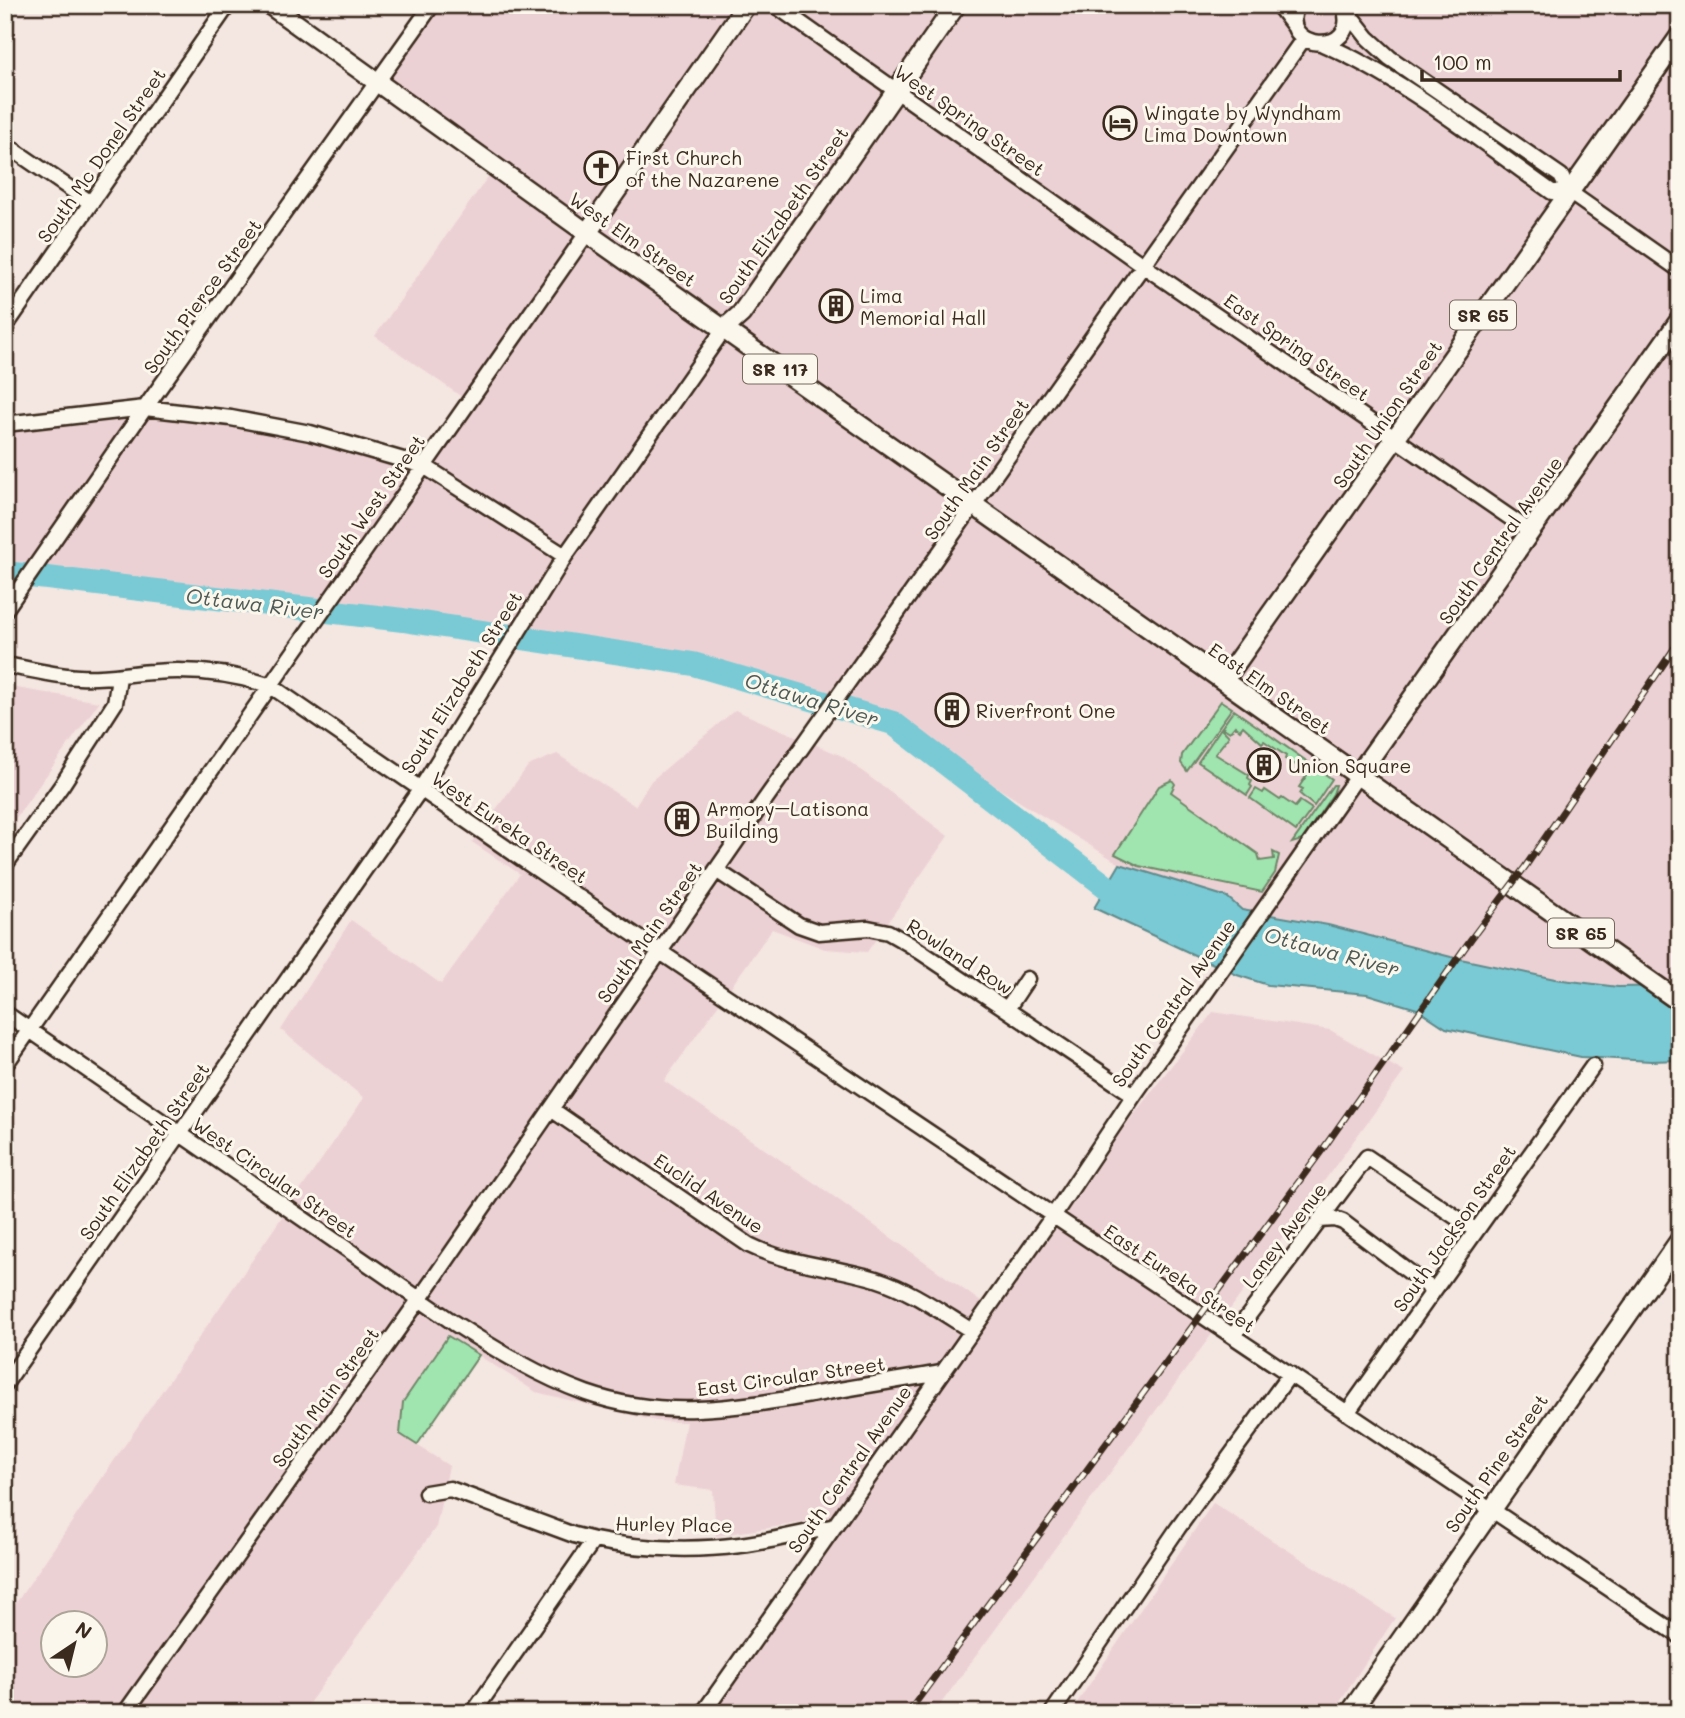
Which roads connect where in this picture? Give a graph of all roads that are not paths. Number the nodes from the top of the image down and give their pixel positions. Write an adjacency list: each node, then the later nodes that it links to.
1 (228, 5): 17 (street, South Mc Donel Street)
2 (270, 5): 13 (main road, West Elm Street / SR 117)
3 (432, 5): 13 (street, South Pierce Street)
4 (746, 5): 18 (main road, South West Street)
5 (775, 5): 14 (street, West Spring Street)
6 (956, 5): 14 (main road, South Elizabeth Street)
7 (1278, 5): 10 (street)
8 (1297, 5): 10 (street)
9 (1344, 8): 12 (street); 16 (street)
10 (1300, 33): 12 (street); 19 (street, South Main Street)
11 (1680, 36): 16 (main road, South Union Street / SR 65)
12 (1323, 44): 16 (street)
13 (378, 83): 18 (main road, West Elm Street / SR 117); 24 (street, South Pierce Street)
14 (896, 91): 19 (street, West Spring Street); 23 (main road, South Elizabeth Street)
15 (5, 144): 17 (street)
16 (1569, 192): 20 (street); 26 (main road, South Union Street / SR 65)
17 (91, 203): 22 (street, South Mc Donel Street)
18 (587, 233): 23 (main road, West Elm Street / SR 117); 27 (street, South West Street)
19 (1144, 266): 26 (street, East Spring Street); 28 (street, South Main Street)
20 (1680, 270)
21 (1680, 320): 29 (main road, South Central Avenue)
22 (5, 327)
23 (724, 329): 28 (main road, West Elm Street / SR 117); 30 (street, South Elizabeth Street)
24 (145, 408): 25 (street); 27 (street); 31 (street, South Pierce Street)
25 (5, 424)
26 (1396, 439): 29 (street, East Spring Street); 34 (main road, South Union Street / SR 65)
27 (424, 466): 30 (street); 35 (street, South West Street)
28 (974, 505): 34 (main road, East Elm Street / SR 117); 39 (street, South Main Street)
29 (1531, 532): 36 (main road, South Central Avenue)
30 (565, 556): 37 (street, South Elizabeth Street)
31 (5, 610)
32 (5, 665): 33 (street, West Eureka Street)
33 (118, 677): 35 (street, West Eureka Street); 38 (street)
34 (1224, 680): 36 (main road, East Elm Street / SR 65)
35 (271, 686): 37 (street, West Eureka Street); 45 (street, South West Street)
36 (1358, 775): 42 (main road, East Elm Street / SR 65); 48 (street, South Central Avenue)
37 (421, 790): 40 (street, West Eureka Street); 50 (street, South Elizabeth Street)
38 (5, 865)
39 (716, 870): 40 (street, South Main Street); 43 (street, Rowland Row)
40 (659, 951): 49 (street, South Main Street); 51 (street, East Eureka Street)
41 (1027, 979): 43 (street)
42 (1680, 1002)
43 (1007, 1009): 48 (street, Rowland Row)
44 (5, 1013): 45 (street, West Circular Street)
45 (30, 1030): 46 (street, South West Street); 50 (street, West Circular Street)
46 (5, 1065)
47 (1593, 1066): 53 (street, South Jackson Street)
48 (1134, 1095): 51 (street, South Central Avenue)
49 (551, 1110): 56 (street, South Main Street); 57 (street, Euclid Avenue)
50 (181, 1136): 56 (street, West Circular Street); 61 (street, South Elizabeth Street)
51 (1053, 1216): 57 (street, South Central Avenue); 58 (street, East Eureka Street)
52 (1319, 1220): 53 (street, Laney Avenue); 55 (street); 58 (street, Laney Avenue)
53 (1475, 1230): 55 (street, South Jackson Street)
54 (1677, 1249): 64 (main road, South Pine Street)
55 (1431, 1292): 62 (street, South Jackson Street)
56 (419, 1300): 59 (street, East Circular Street); 68 (street, South Main Street)
57 (972, 1331): 59 (street, South Central Avenue)
58 (1233, 1336): 60 (street, East Eureka Street)
59 (942, 1373): 65 (street, South Central Avenue)
60 (1290, 1374): 62 (street, East Eureka Street); 71 (street)
61 (5, 1384)
62 (1347, 1413): 64 (street, East Eureka Street)
63 (426, 1493): 66 (street, Hurley Place)
64 (1490, 1509): 67 (street, East Eureka Street); 72 (main road, South Pine Street)
65 (835, 1525): 66 (street, Hurley Place); 70 (street, South Central Avenue)
66 (593, 1541): 69 (street)
67 (1680, 1636)
68 (125, 1713)
69 (473, 1713)
70 (703, 1713)
71 (1052, 1713)
72 (1350, 1713)

